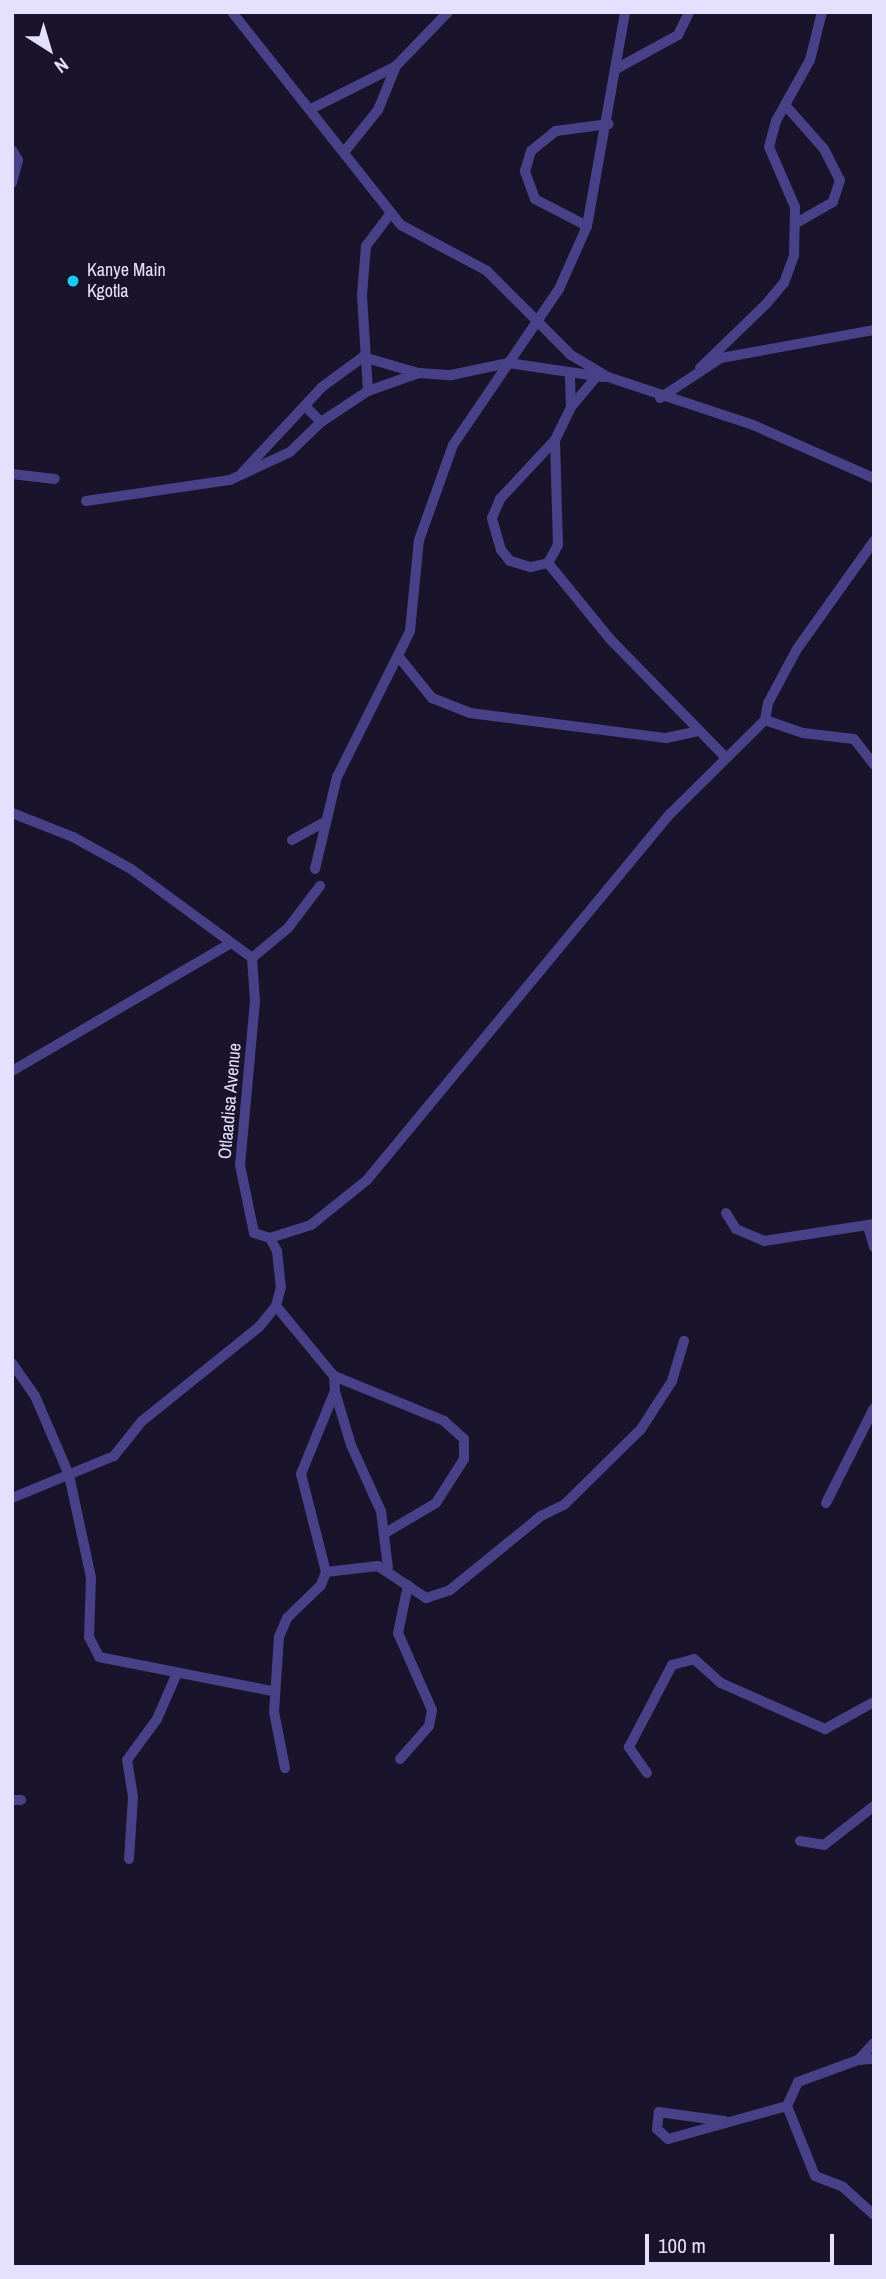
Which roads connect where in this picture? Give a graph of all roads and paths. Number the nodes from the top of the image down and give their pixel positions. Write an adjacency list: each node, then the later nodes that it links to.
1 (232, 12): 9 (street)
2 (448, 12): 6 (street)
3 (625, 12): 7 (street)
4 (689, 12): 7 (street)
5 (822, 12): 8 (street)
6 (397, 66): 9 (street); 12 (street)
7 (616, 69): 10 (street)
8 (786, 106): 15 (street); 15 (street)
9 (311, 109): 12 (street)
10 (609, 124): 16 (street); 16 (street)
11 (12, 150): 13 (street)
12 (345, 151): 14 (street)
13 (12, 183)
14 (391, 213): 17 (street); 19 (street)
15 (797, 222): 21 (street)
16 (587, 226): 17 (street)
17 (538, 323): 20 (street); 24 (street)
18 (874, 330): 21 (street)
19 (363, 357): 22 (street); 25 (street); 27 (street)
20 (508, 363): 22 (street); 23 (street); 38 (street)
21 (700, 368): 26 (street)
22 (419, 373): 25 (street)
23 (570, 373): 24 (street); 28 (street)
24 (602, 377): 26 (street); 28 (street)
25 (368, 391): 29 (street)
26 (660, 398): 33 (street)
27 (305, 406): 29 (street); 32 (street)
28 (571, 407): 30 (street)
29 (321, 422): 32 (street)
30 (555, 440): 37 (street); 37 (street)
31 (12, 474): 34 (street)
32 (239, 477): 35 (street)
33 (874, 478)
34 (55, 480)
35 (86, 501)
36 (873, 544): 39 (street)
37 (548, 563): 40 (street)
38 (399, 657): 40 (street); 44 (street)
39 (765, 720): 41 (street); 42 (street)
40 (698, 731): 41 (street)
41 (726, 758): 53 (street)
42 (874, 765)
43 (12, 813): 48 (street)
44 (324, 822): 45 (street); 46 (street)
45 (292, 840)
46 (315, 869)
47 (320, 886): 49 (street)
48 (231, 943): 49 (street); 50 (street)
49 (252, 958): 53 (street, Otlaadisa Avenue)
50 (12, 1071)
51 (726, 1213): 52 (street)
52 (871, 1225): 54 (street)
53 (270, 1238): 55 (street, Otlaadisa Avenue)
54 (874, 1247)
55 (276, 1306): 58 (street); 61 (street)
56 (684, 1341): 67 (street)
57 (12, 1363): 61 (street)
58 (334, 1376): 59 (street); 64 (street)
59 (335, 1391): 64 (street); 66 (street)
60 (874, 1408): 63 (street)
61 (69, 1475): 62 (street); 68 (street)
62 (12, 1498)
63 (826, 1503)
64 (387, 1532): 65 (street)
65 (388, 1568): 66 (street); 67 (street)
66 (326, 1572): 69 (street)
67 (408, 1585): 71 (street)
68 (177, 1673): 69 (street); 76 (street)
69 (273, 1691): 72 (street)
70 (874, 1702): 73 (street)
71 (400, 1759)
72 (285, 1768)
73 (647, 1773)
74 (874, 1806): 75 (street)
75 (800, 1841)
76 (129, 1859)
77 (874, 2043): 79 (street)
78 (874, 2059): 79 (street)
79 (858, 2060): 80 (street)
80 (787, 2106): 81 (street); 82 (street)
81 (724, 2121): 81 (street)
82 (874, 2215)

